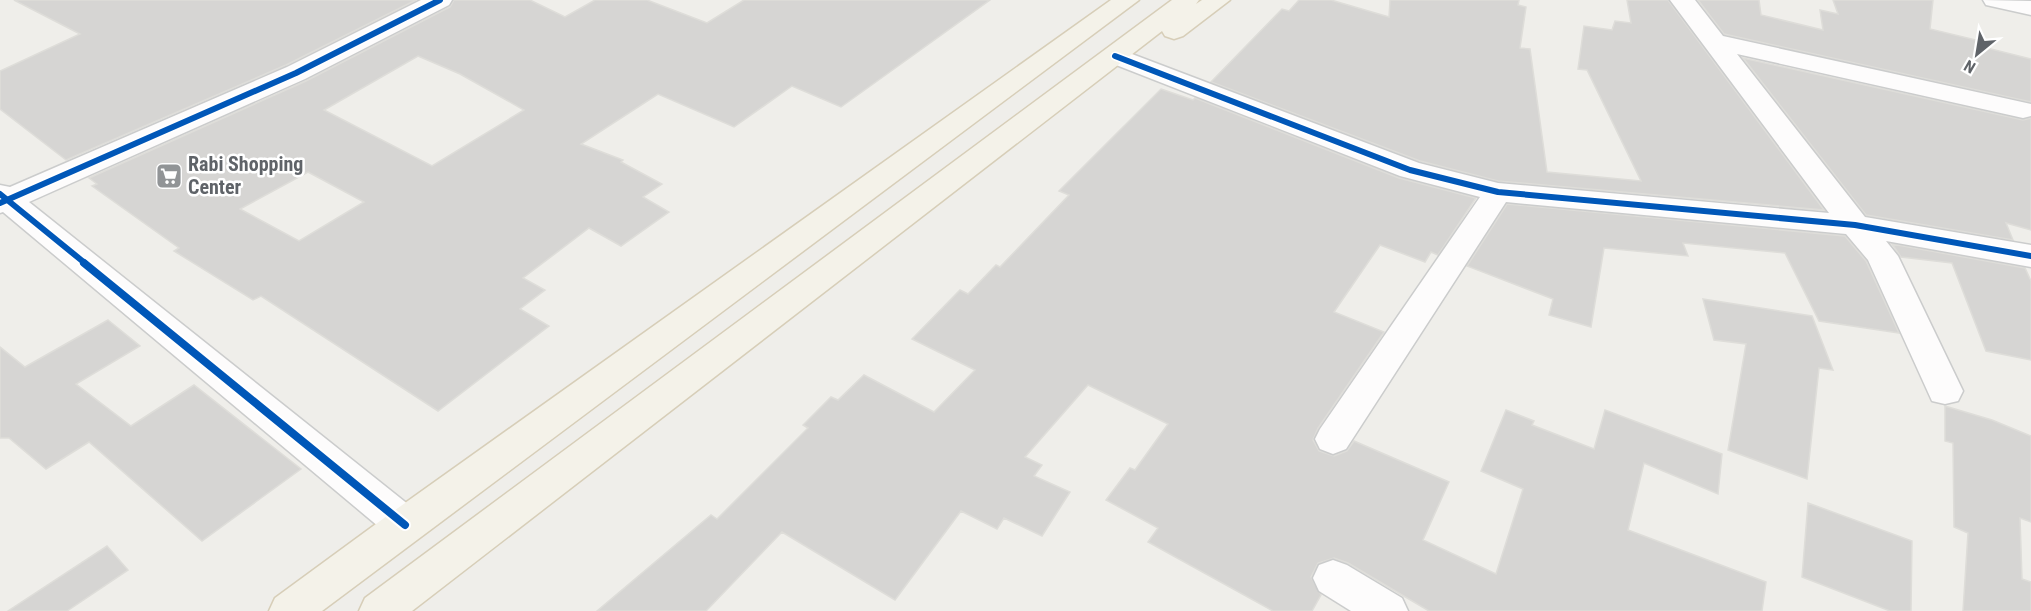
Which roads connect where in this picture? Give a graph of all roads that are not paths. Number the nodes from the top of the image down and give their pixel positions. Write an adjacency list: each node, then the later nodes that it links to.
1 (440, 0): 13 (street)
2 (1127, 0): 11 (main road)
3 (1187, 0): 9 (main road)
4 (1218, 0): 9 (main road)
5 (1682, 0): 8 (street)
6 (1995, 0): 7 (street)
7 (2031, 8)
8 (1717, 42): 10 (street); 15 (street)
9 (1115, 56): 12 (street); 14 (main road)
10 (2023, 110)
11 (886, 175): 14 (main road); 19 (main road)
12 (1498, 192): 15 (street); 18 (street)
13 (2, 198): 19 (street)
14 (923, 202): 22 (main road)
15 (1855, 225): 16 (street); 17 (street)
16 (2031, 256)
17 (1945, 391)
18 (1333, 440)
19 (405, 525): 21 (main road)
20 (1333, 578): 23 (street)
21 (290, 611)
22 (380, 611)
23 (1387, 611)

